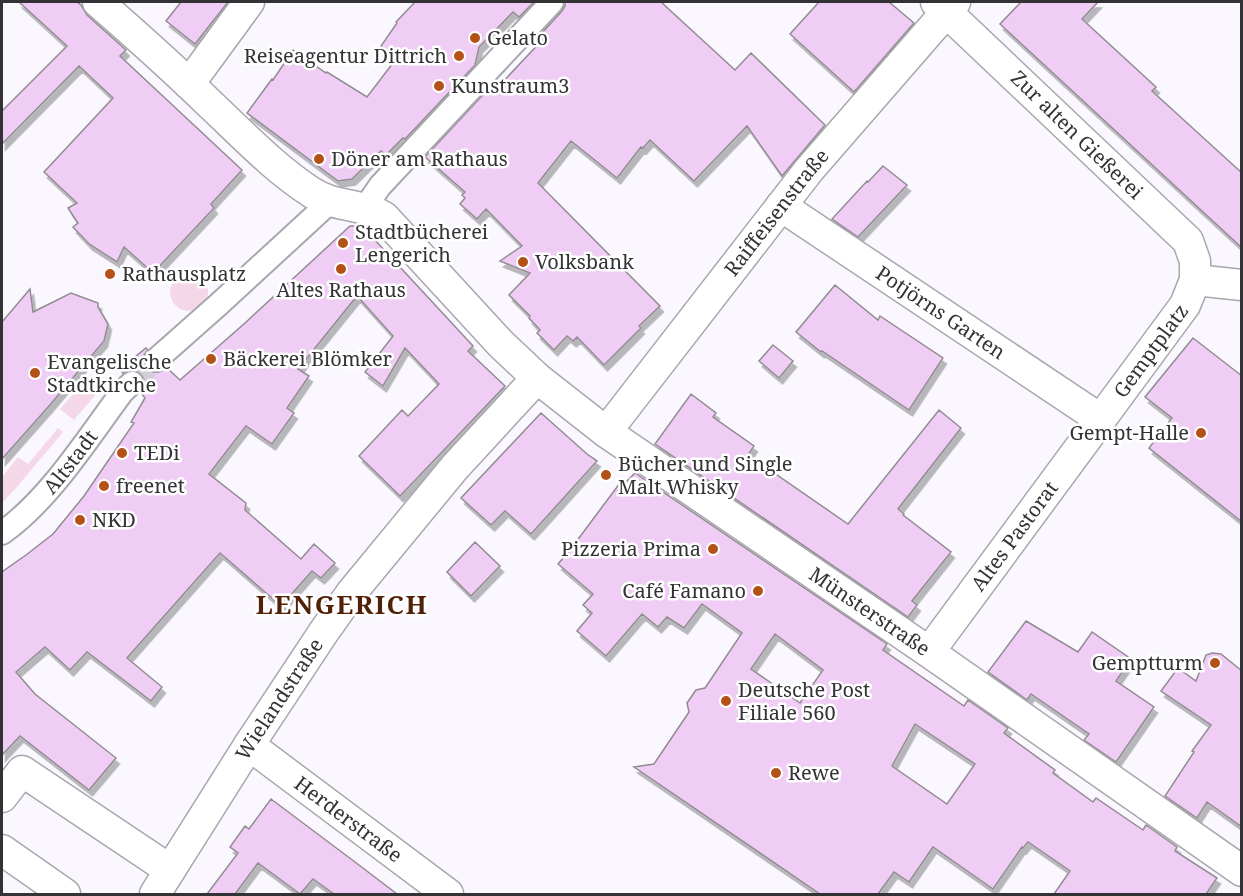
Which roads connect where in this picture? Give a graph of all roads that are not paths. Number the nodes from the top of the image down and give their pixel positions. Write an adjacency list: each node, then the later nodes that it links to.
1 (98, 2): 5 (street)
2 (249, 2): 5 (street)
3 (552, 2): 8 (street)
4 (946, 5): 7 (street, Raiffeisenstraße); 9 (street, Zur alten Gießerei)
5 (189, 84): 6 (street)
6 (330, 202): 8 (street); 11 (street)
7 (781, 206): 14 (street, Potjörns Garten); 15 (street, Raiffeisenstraße)
8 (365, 208): 12 (street, Münsterstraße)
9 (1195, 280): 10 (street); 14 (street, Gemptplatz)
10 (1242, 285)
11 (157, 359)
12 (537, 378): 15 (street, Münsterstraße); 18 (street, Wielandstraße)
13 (132, 382): 16 (street, Altstadt)
14 (1100, 418): 17 (street, Altes Pastorat)
15 (606, 432): 17 (street, Münsterstraße)
16 (2, 533)
17 (929, 652): 21 (street, Münsterstraße)
18 (249, 745): 22 (street, Wielandstraße); 24 (street, Herderstraße)
19 (2, 797): 22 (street)
20 (2, 850): 23 (street)
21 (1242, 871)
22 (162, 882)
23 (65, 894)
24 (448, 894)

